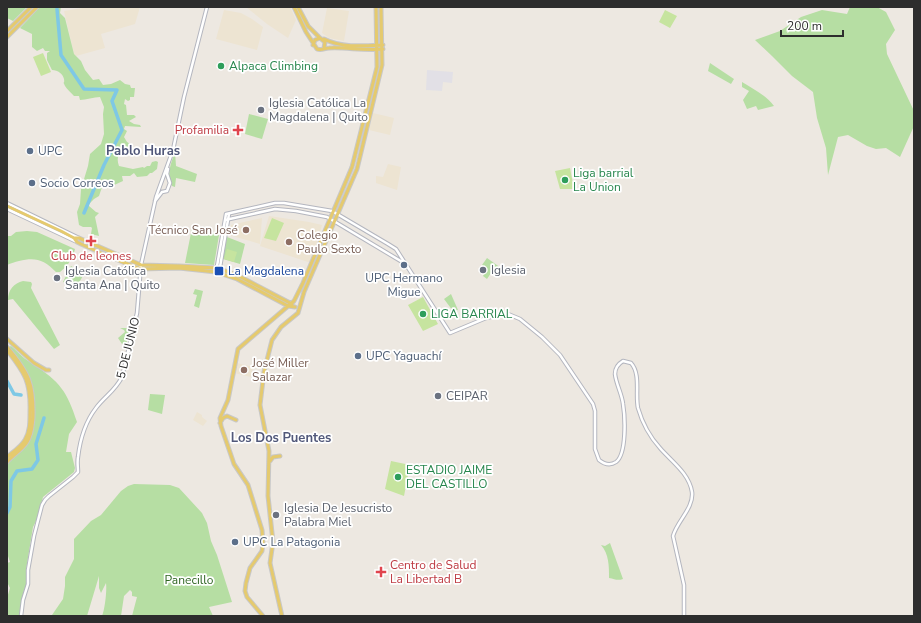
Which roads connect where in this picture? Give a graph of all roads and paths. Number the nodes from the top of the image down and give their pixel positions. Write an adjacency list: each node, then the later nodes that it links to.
1 (31, 7): 8 (main road)
2 (37, 7): 9 (main road)
3 (207, 7): 18 (street)
4 (294, 7): 12 (main road)
5 (298, 7): 10 (main road)
6 (376, 7): 11 (main road)
7 (381, 7): 15 (main road)
8 (7, 31)
9 (7, 37)
10 (322, 39): 12 (main road); 13 (main road); 16 (main road)
11 (376, 40): 13 (main road); 14 (main road)
12 (313, 45): 16 (main road)
13 (371, 46): 14 (main road)
14 (377, 46): 15 (main road); 17 (main road)
15 (383, 47): 17 (main road); 27 (main road)
16 (324, 48): 17 (main road)
17 (377, 50): 26 (main road)
18 (168, 165): 19 (street); 20 (street)
19 (169, 180): 20 (street); 22 (street)
20 (161, 181): 21 (street)
21 (158, 188): 22 (street); 23 (street, 5 DE JUNIO)
22 (162, 192): 23 (street)
23 (155, 202): 35 (street, 5 DE JUNIO)
24 (7, 204): 31 (main road); 32 (street)
25 (7, 209): 33 (street)
26 (333, 212): 27 (street); 28 (street); 29 (main road)
27 (337, 214): 30 (main road); 34 (street)
28 (227, 219): 29 (street); 36 (street)
29 (330, 219): 30 (street); 39 (main road)
30 (334, 222): 34 (street); 42 (main road)
31 (74, 238): 32 (main road); 33 (main road)
32 (79, 238): 35 (main road)
33 (77, 242): 35 (main road)
34 (406, 265): 57 (street)
35 (141, 267): 36 (main road); 54 (street, 5 DE JUNIO)
36 (218, 271): 37 (main road)
37 (229, 274): 38 (main road); 39 (main road)
38 (281, 302): 40 (main road); 43 (main road)
39 (292, 303): 40 (main road); 41 (main road)
40 (288, 306): 41 (main road); 43 (main road)
41 (295, 307): 42 (main road)
42 (299, 311): 52 (main road)
43 (280, 313): 49 (main road)
44 (7, 339): 47 (main road)
45 (7, 347): 53 (main road)
46 (7, 350): 51 (main road)
47 (49, 370)
48 (236, 420): 49 (main road)
49 (220, 423): 55 (main road)
50 (280, 456): 52 (main road)
51 (7, 457)
52 (270, 461): 56 (main road)
53 (7, 462)
54 (21, 616)
55 (263, 616)
56 (282, 616)
57 (684, 616)

